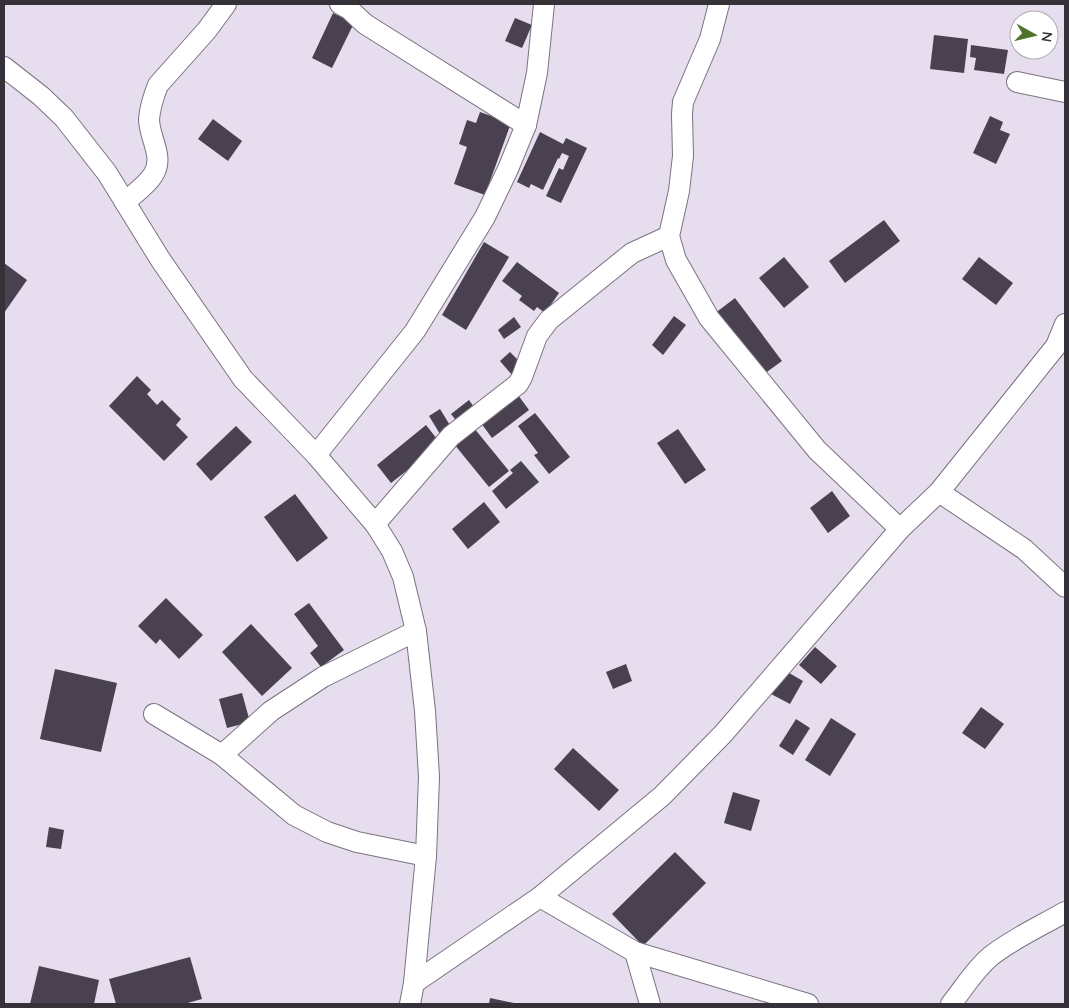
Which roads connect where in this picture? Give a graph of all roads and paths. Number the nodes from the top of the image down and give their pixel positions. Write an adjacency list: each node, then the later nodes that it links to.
1 (226, 4): 9 (street)
2 (340, 4): 8 (street)
3 (544, 4): 8 (street)
4 (719, 4): 10 (street)
5 (4, 67): 9 (street)
6 (1017, 82): 7 (street)
7 (1065, 92)
8 (526, 125): 12 (street)
9 (124, 202): 12 (street)
10 (669, 236): 14 (street); 15 (street)
11 (1065, 324): 13 (street)
12 (316, 455): 14 (street)
13 (939, 492): 15 (street); 16 (street)
14 (376, 524): 17 (street)
15 (900, 529): 21 (street)
16 (1065, 587)
17 (416, 631): 19 (street); 20 (street)
18 (154, 714): 19 (street)
19 (222, 755): 20 (street)
20 (426, 856): 24 (street)
21 (540, 897): 23 (street); 24 (street)
22 (1065, 912): 28 (street)
23 (635, 952): 26 (street); 27 (street)
24 (414, 983): 25 (street)
25 (410, 1004)
26 (650, 1004)
27 (808, 1004)
28 (952, 1004)

